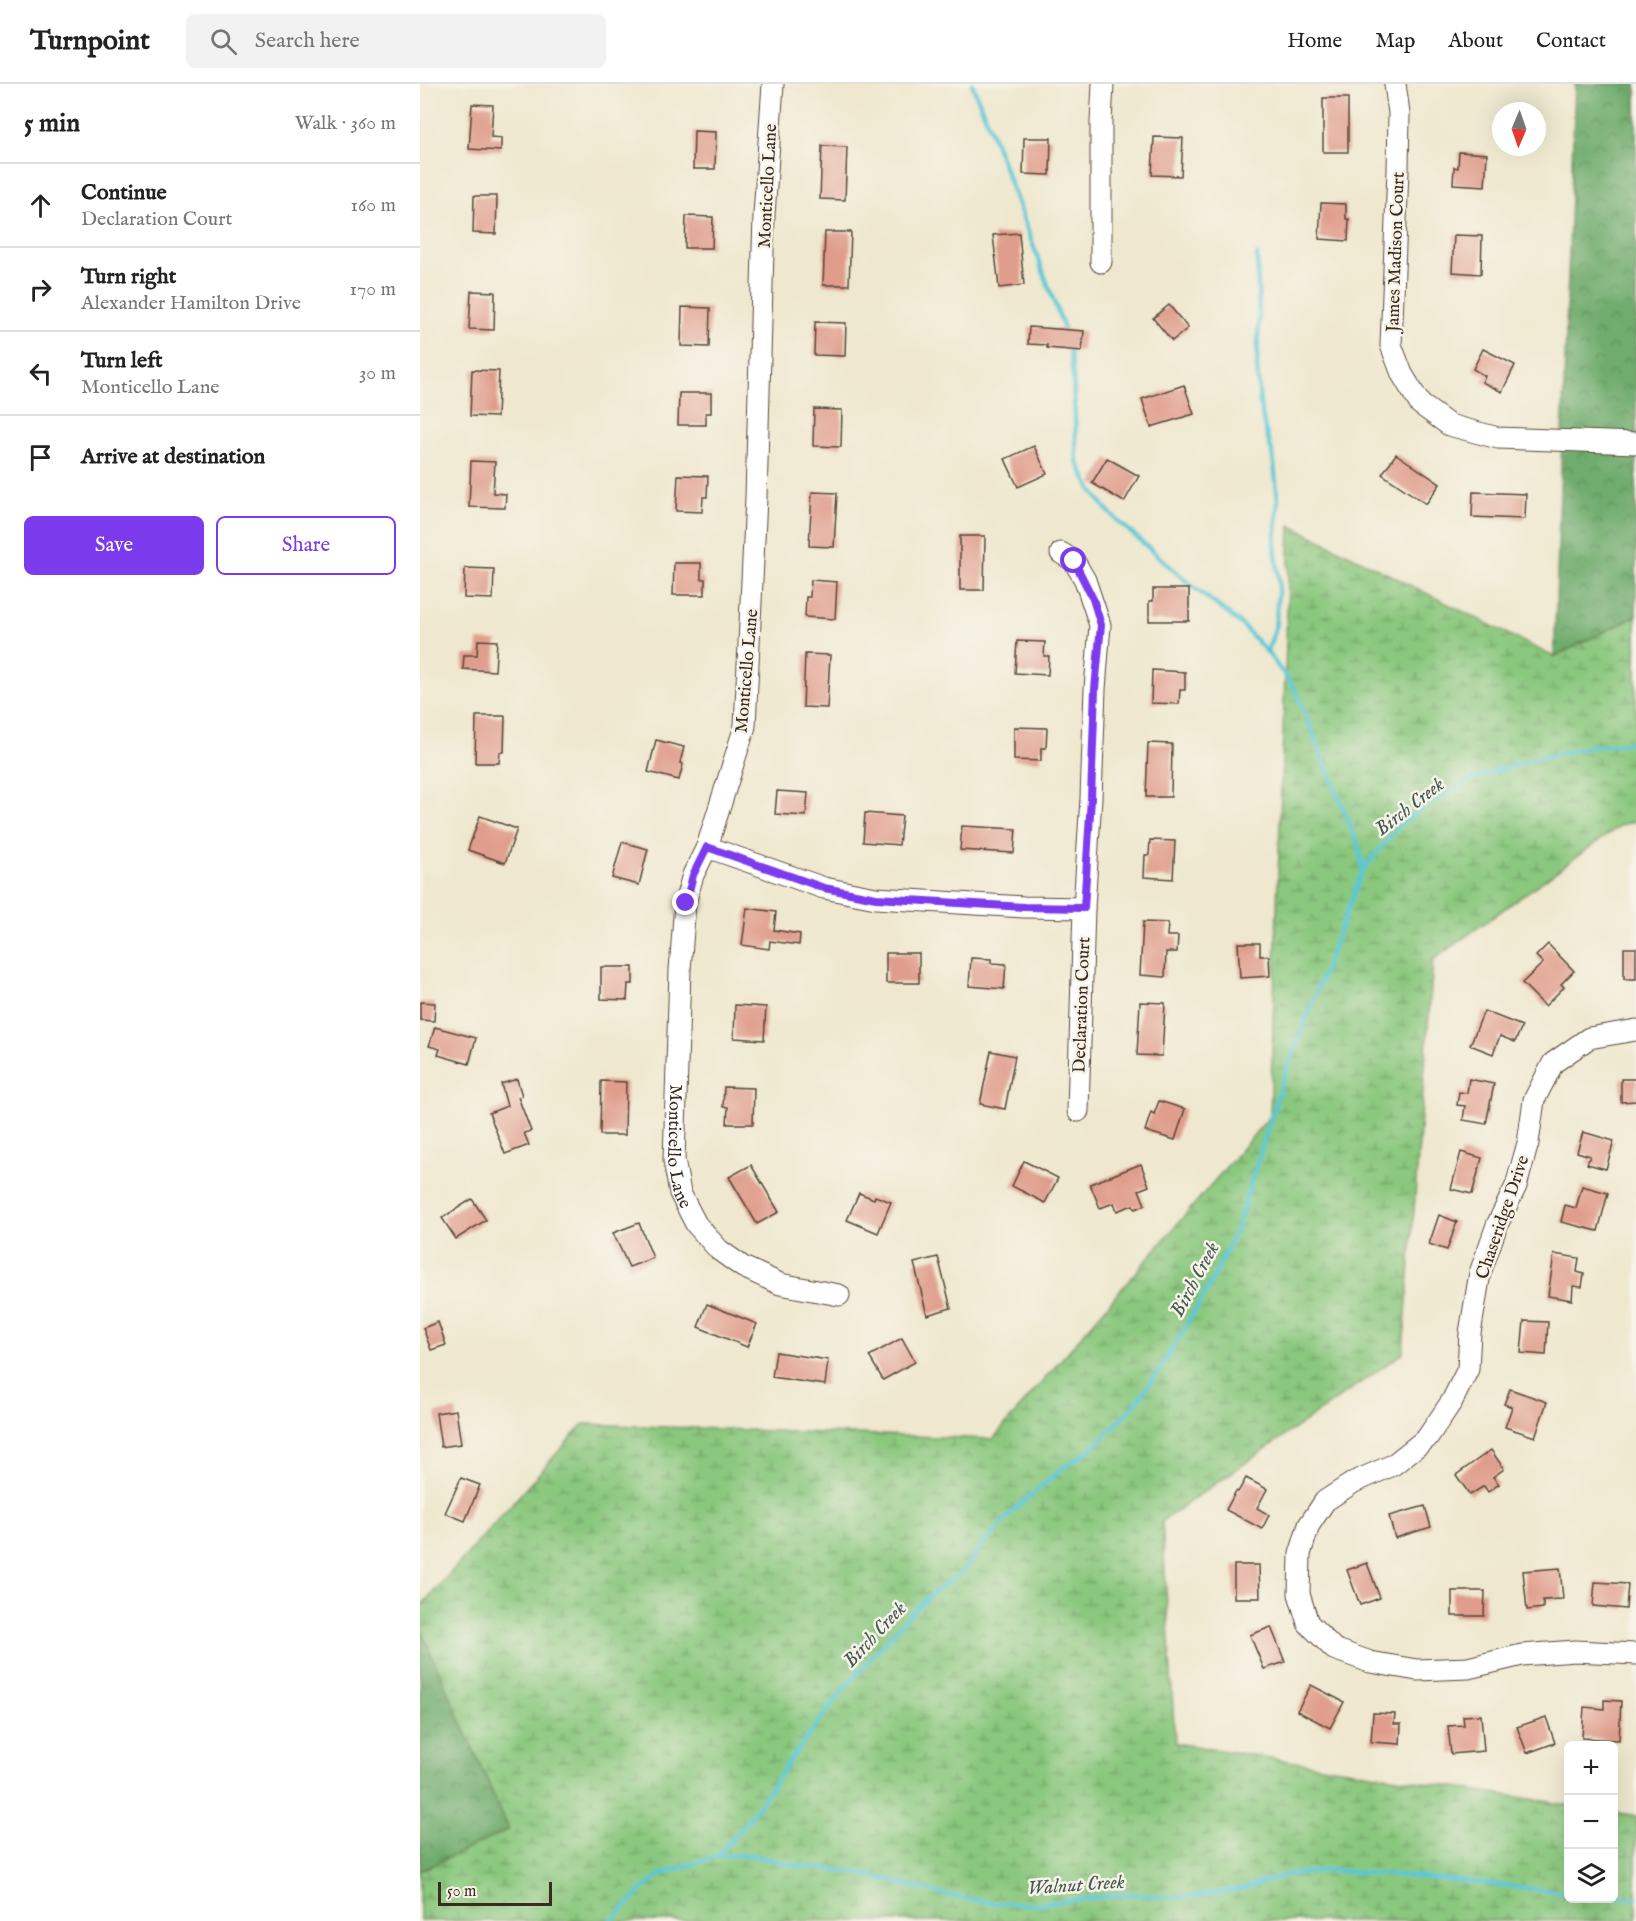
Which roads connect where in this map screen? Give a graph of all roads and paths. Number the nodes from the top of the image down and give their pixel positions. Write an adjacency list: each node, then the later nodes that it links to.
1 (773, 84): 7 (street, Monticello Lane)
2 (1103, 84): 4 (street)
3 (1395, 84): 5 (street, James Madison Court)
4 (1101, 262)
5 (1636, 443)
6 (1061, 553): 8 (street, Declaration Court)
7 (707, 847): 8 (street); 11 (street, Monticello Lane)
8 (1084, 908): 10 (street, Declaration Court)
9 (1636, 1030): 12 (street, Chaseridge Drive)
10 (1078, 1111)
11 (839, 1295)
12 (1636, 1654)

